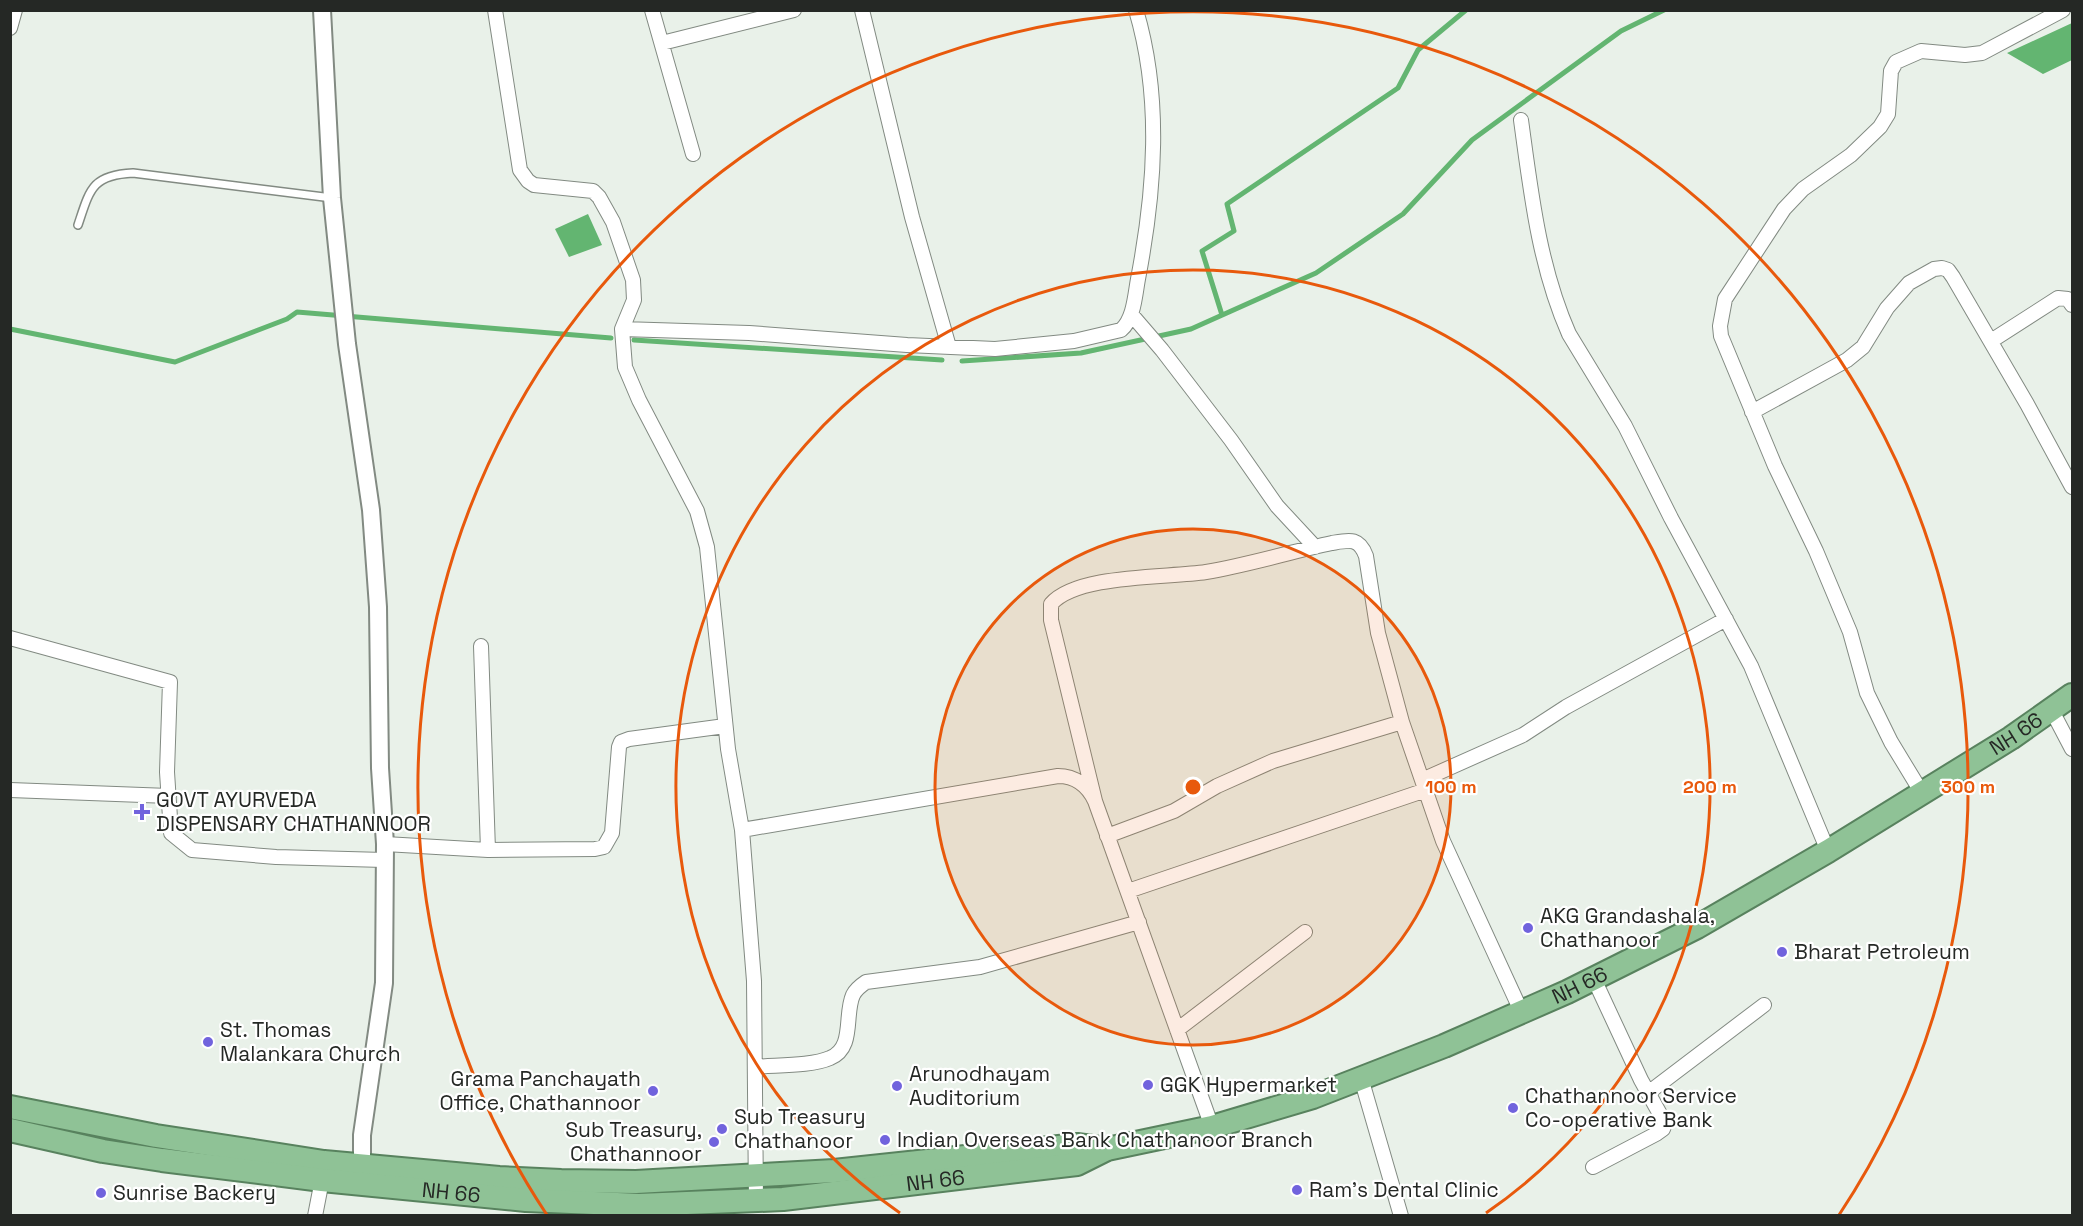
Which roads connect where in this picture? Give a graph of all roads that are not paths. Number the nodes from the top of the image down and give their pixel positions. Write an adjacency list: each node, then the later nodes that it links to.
1 (15, 10): 9 (street)
2 (322, 10): 13 (street)
3 (495, 10): 17 (street)
4 (652, 10): 10 (street)
5 (794, 10): 10 (street)
6 (862, 10): 19 (street)
7 (1136, 10): 16 (street)
8 (2063, 10): 20 (street)
9 (10, 28)
10 (662, 43): 12 (street)
11 (1521, 120): 23 (street)
12 (693, 154)
13 (332, 198): 14 (lane); 40 (street)
14 (78, 225)
15 (2073, 305): 18 (street)
16 (1131, 314): 19 (street); 22 (street)
17 (622, 329): 19 (street); 29 (street)
18 (1991, 341): 20 (street); 21 (street)
19 (949, 347)
20 (1752, 412): 33 (street)
21 (2073, 487)
22 (1316, 547): 28 (street); 35 (street)
23 (1726, 619): 31 (street); 39 (street)
24 (10, 638): 34 (street)
25 (481, 646): 38 (street)
26 (2073, 695): 27 (highway, NH 66)
27 (2051, 710): 30 (street); 33 (highway, NH 66)
28 (1402, 722): 31 (street); 37 (street)
29 (725, 726): 36 (street); 38 (street)
30 (2073, 749)
31 (1424, 785): 41 (street); 46 (street)
32 (10, 790): 34 (street)
33 (1922, 793): 39 (highway, NH 66)
34 (169, 796): 40 (street)
35 (1095, 801): 36 (street); 37 (street)
36 (742, 830): 48 (street)
37 (1107, 836): 41 (street)
38 (488, 850): 40 (street)
39 (1828, 851): 44 (highway, NH 66)
40 (385, 852): 56 (street)
41 (1128, 891): 42 (street)
42 (1139, 922): 47 (street); 48 (street)
43 (1305, 932): 47 (street)
44 (1594, 979): 46 (highway, NH 66); 50 (street)
45 (1764, 1005): 50 (street)
46 (1522, 1013): 49 (highway, NH 66)
47 (1177, 1030): 52 (street)
48 (755, 1067): 57 (street)
49 (1361, 1078): 52 (highway, NH 66); 63 (street)
50 (1648, 1093): 55 (street)
51 (10, 1107): 56 (highway, NH 66)
52 (1212, 1126): 54 (highway, NH 66)
53 (10, 1130): 59 (highway, NH 66)
54 (1107, 1149): 57 (highway, NH 66); 60 (highway, NH 66)
55 (1593, 1167)
56 (362, 1175): 58 (highway, NH 66); 59 (highway, NH 66); 61 (highway, NH 66)
57 (756, 1175): 58 (highway, NH 66); 60 (street)
58 (720, 1177): 61 (street)
59 (322, 1180): 62 (street)
60 (756, 1200): 61 (highway, NH 66)
61 (719, 1209)
62 (315, 1215)
63 (1401, 1215)

